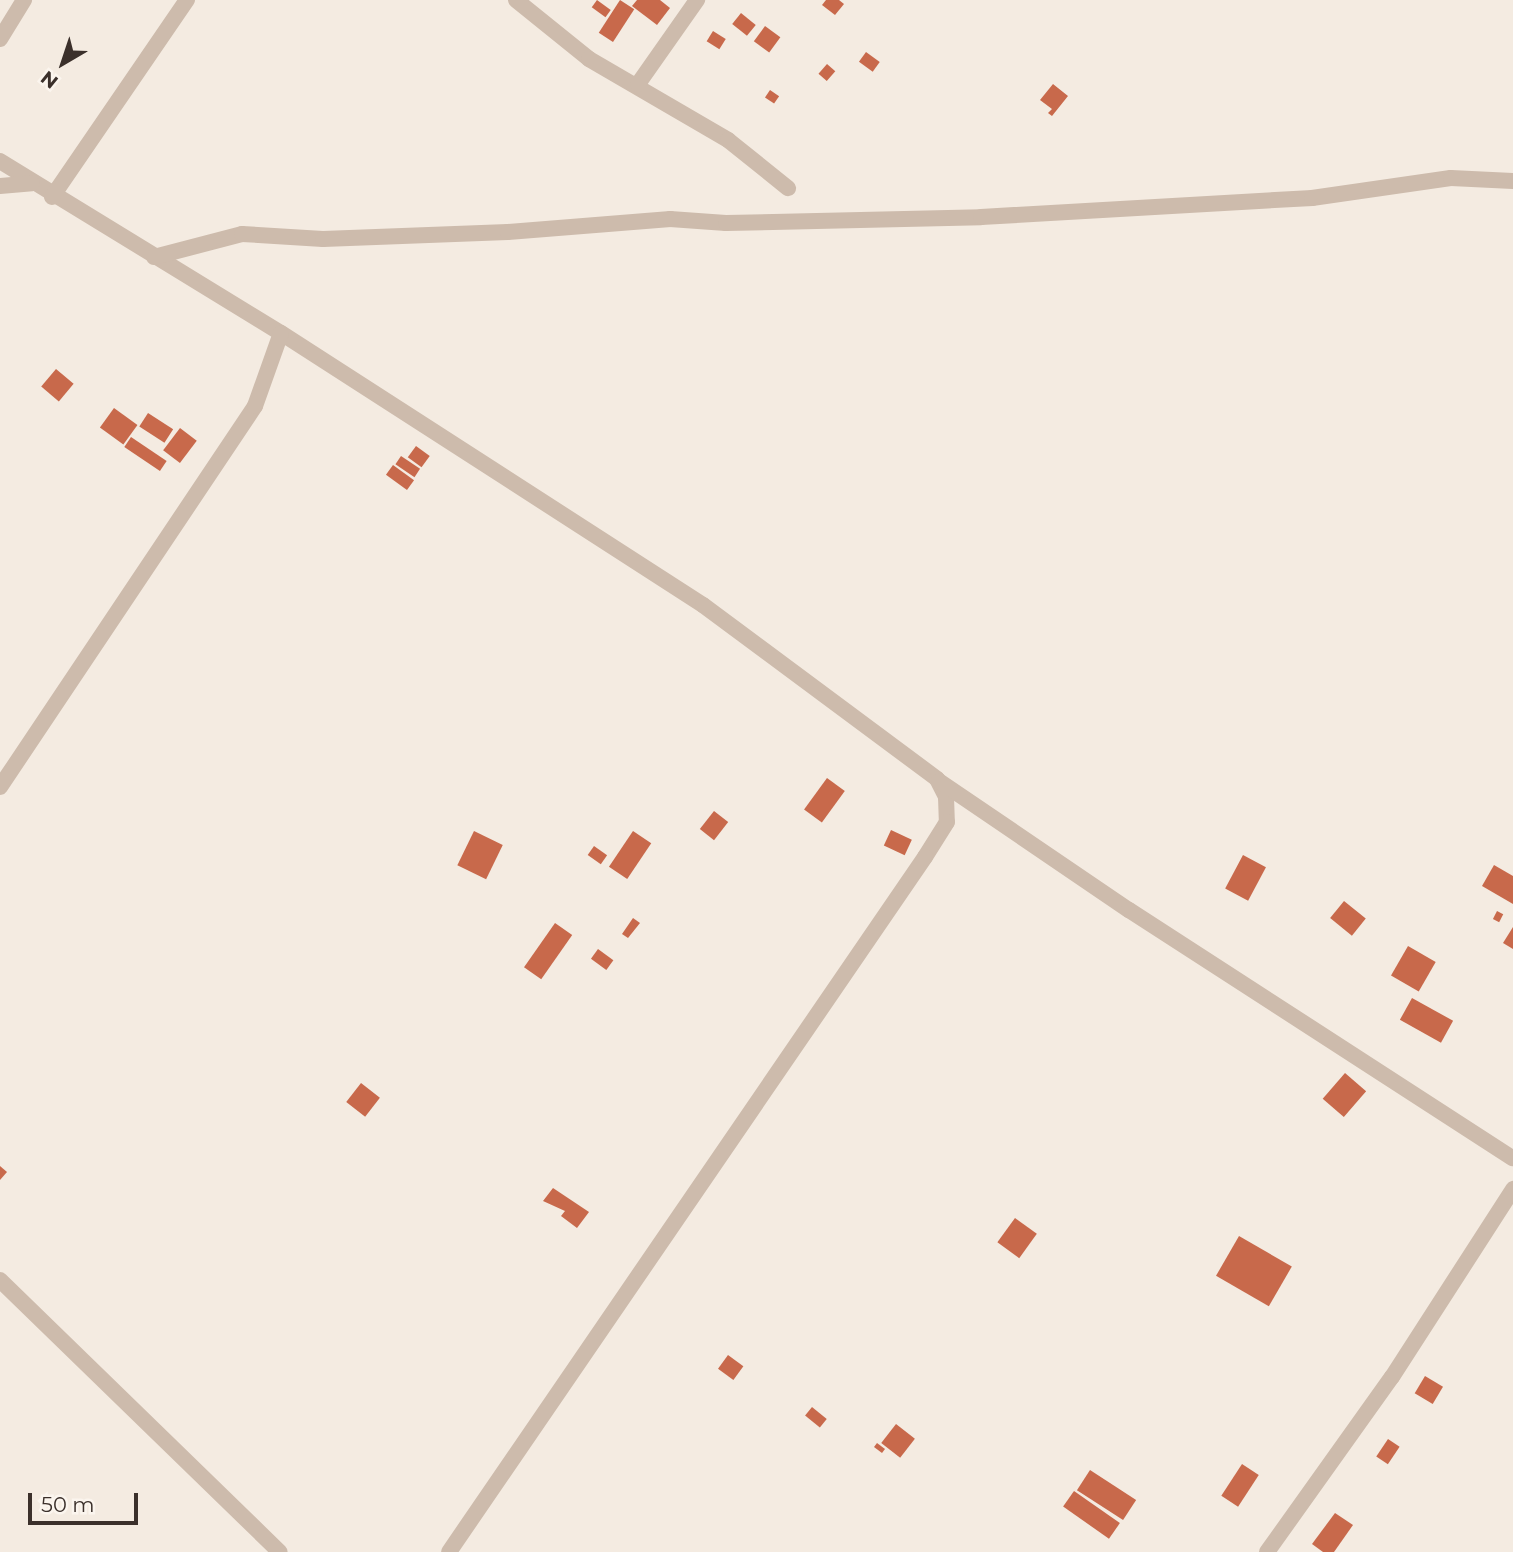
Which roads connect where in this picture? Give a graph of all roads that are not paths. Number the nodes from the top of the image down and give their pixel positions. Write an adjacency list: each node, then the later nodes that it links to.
1 (24, 0): 5 (street)
2 (187, 0): 12 (street)
3 (516, 0): 6 (street)
4 (697, 0): 6 (street)
5 (0, 39)
6 (638, 84): 11 (street)
7 (0, 161): 9 (street)
8 (1513, 181): 13 (street)
9 (32, 183): 10 (street); 12 (street)
10 (0, 186)
11 (788, 188)
12 (52, 197): 13 (street)
13 (154, 257): 14 (street)
14 (281, 333): 15 (street); 16 (street)
15 (937, 779): 17 (street); 21 (street)
16 (0, 787)
17 (1513, 1158)
18 (1513, 1189): 22 (street)
19 (0, 1280): 20 (street)
20 (280, 1552)
21 (449, 1552)
22 (1267, 1552)

